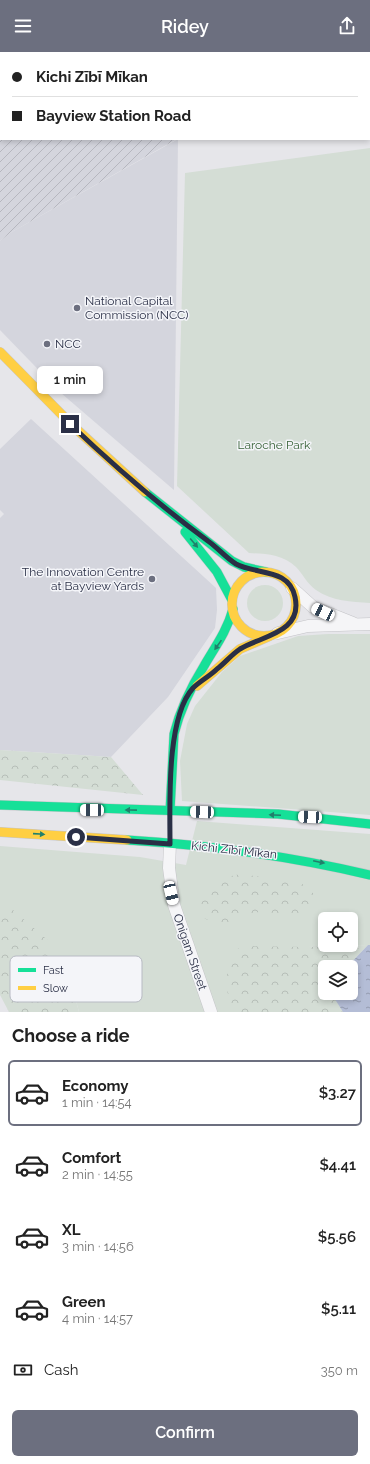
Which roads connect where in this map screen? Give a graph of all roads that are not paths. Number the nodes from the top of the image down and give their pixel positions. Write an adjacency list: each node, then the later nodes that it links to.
1 (0, 352): 2 (main road)
2 (170, 513): 3 (main road); 5 (main road, one-way to 5)
3 (266, 572): 4 (main road); 5 (main road)
4 (292, 588): 6 (street); 8 (main road)
5 (232, 604): 8 (main road); 9 (main road, one-way to 9)
6 (356, 624): 7 (street); 8 (street)
7 (370, 624)
8 (275, 634): 9 (main road)
9 (193, 688): 11 (main road)
10 (0, 805): 11 (main road, one-way to 10)
11 (170, 814): 12 (main road, one-way to 11)
12 (370, 824)
13 (170, 830): 15 (main road)
14 (0, 832): 15 (main road, Kichi Zībī Mīkan, one-way to 15)
15 (170, 844): 16 (main road, Kichi Zībī Mīkan, one-way to 16); 17 (street, Onigam Street)
16 (370, 875)
17 (211, 1012)

